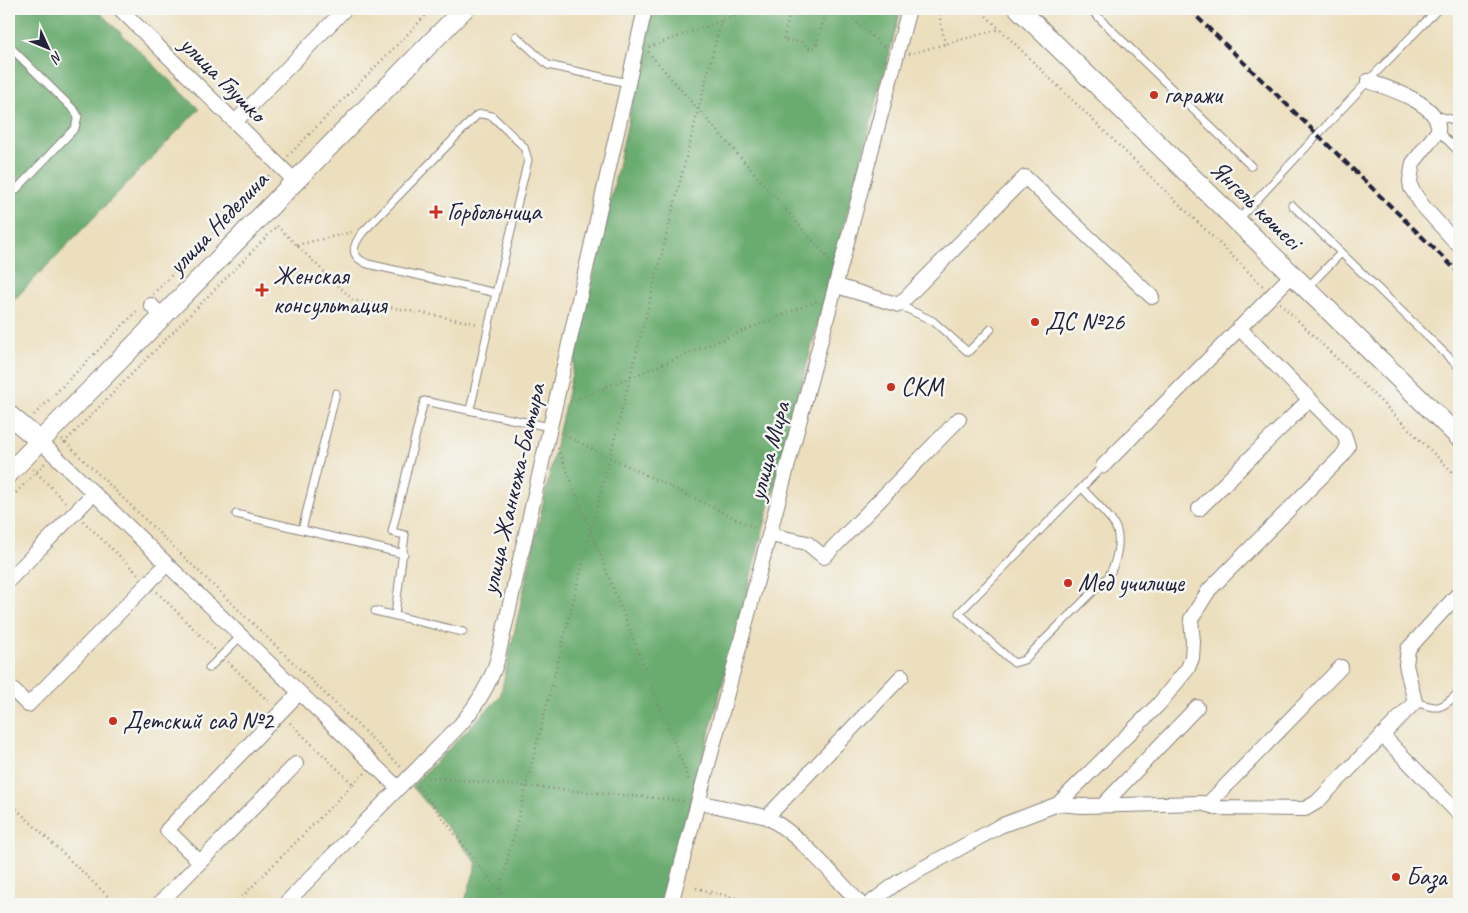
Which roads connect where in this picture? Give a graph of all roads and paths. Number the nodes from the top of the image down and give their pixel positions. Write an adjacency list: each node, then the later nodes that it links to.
1 (120, 9): 28 (street, улица Глушко)
2 (345, 9): 28 (street)
3 (432, 9): 31 (path)
4 (464, 9): 33 (street, улица Неделина)
5 (645, 9): 24 (street, улица Жанкожа-Батыра)
6 (724, 9): 17 (path)
7 (754, 9): 17 (path)
8 (791, 9): 9 (path)
9 (826, 9)
10 (842, 9): 22 (path)
11 (909, 9): 22 (street, улица Мира)
12 (938, 9): 20 (path)
13 (979, 9): 18 (path)
14 (1090, 9): 32 (lane)
15 (1438, 9): 23 (lane)
16 (1022, 10): 38 (street, Янгель көшесі)
17 (721, 21): 25 (path); 25 (path)
18 (1000, 29): 20 (path); 48 (path)
19 (516, 36): 24 (lane)
20 (945, 44): 22 (path)
21 (9, 46): 34 (lane)
22 (896, 58): 43 (street, улица Мира)
23 (1368, 81): 26 (street); 38 (lane)
24 (628, 83): 62 (street, улица Жанкожа-Батыра)
25 (698, 110): 43 (path); 55 (path)
26 (1434, 114): 27 (lane); 29 (street)
27 (1459, 121)
28 (235, 122): 31 (street, улица Глушко)
29 (1438, 131): 30 (lane); 41 (street)
30 (1459, 152)
31 (279, 165): 33 (street, улица Глушко)
32 (1251, 166)
33 (294, 181): 37 (street, улица Неделина)
34 (9, 197)
35 (248, 197): 37 (path)
36 (1292, 205): 42 (lane)
37 (264, 213): 65 (street, улица Неделина)
38 (1237, 221): 44 (street, Янгель көшесі)
39 (363, 232): 40 (path); 47 (lane); 47 (lane)
40 (297, 245): 51 (path); 64 (path)
41 (1459, 246)
42 (1341, 253): 45 (lane); 54 (lane)
43 (840, 272): 46 (street, улица Мира)
44 (1292, 274): 45 (street, Янгель көшесі); 48 (street)
45 (1306, 288): 63 (street, Янгель көшесі)
46 (836, 290): 50 (street); 55 (path); 79 (street, улица Мира)
47 (496, 293): 51 (lane)
48 (1272, 295): 52 (street); 70 (path)
49 (1152, 297): 50 (street)
50 (900, 306): 53 (lane)
51 (488, 326): 59 (lane)
52 (1239, 328): 57 (street); 67 (street)
53 (991, 329)
54 (1459, 367)
55 (630, 376): 58 (path); 66 (path)
56 (336, 393): 77 (lane)
57 (1310, 399): 74 (street); 105 (street)
58 (568, 409)
59 (470, 410): 62 (lane); 80 (lane)
60 (9, 415): 65 (street)
61 (959, 420): 79 (street)
62 (556, 430): 66 (path); 78 (path); 100 (street, улица Жанкожа-Батыра)
63 (1459, 438)
64 (65, 442): 65 (path); 100 (path)
65 (47, 448): 68 (path); 69 (street, улица Неделина); 72 (street)
66 (610, 457): 78 (path); 79 (path)
67 (1103, 466): 71 (lane)
68 (36, 472): 73 (path); 75 (path)
69 (9, 473)
70 (1459, 478)
71 (1082, 488): 71 (lane)
72 (94, 493): 75 (street); 81 (street)
73 (9, 500)
74 (1200, 509)
75 (75, 512): 82 (street); 83 (path)
76 (236, 514): 77 (lane)
77 (302, 530): 80 (lane)
78 (591, 531): 101 (path); 104 (path)
79 (770, 536): 104 (street, улица Мира)
80 (404, 554): 86 (lane)
81 (167, 564): 83 (street); 88 (street)
82 (9, 580)
83 (148, 583): 92 (street)
84 (1458, 598): 95 (street)
85 (375, 611): 86 (lane)
86 (395, 614): 87 (lane)
87 (463, 632)
88 (241, 636): 90 (lane); 94 (street)
89 (1341, 667): 107 (street)
90 (209, 668)
91 (902, 676): 109 (street)
92 (9, 686)
93 (1459, 692): 95 (lane)
94 (300, 693): 97 (street); 102 (street)
95 (1415, 702): 98 (street)
96 (1197, 707): 106 (street)
97 (280, 713): 110 (street); 117 (path)
98 (1382, 735): 107 (street); 108 (street)
99 (296, 764): 110 (street)
100 (410, 776): 101 (path); 102 (street, улица Жанкожа-Батыра); 113 (path)
101 (526, 786): 104 (path); 113 (path)
102 (398, 788): 118 (street, улица Жанкожа-Батыра)
103 (9, 802): 115 (path)
104 (698, 802): 109 (street); 121 (street, улица Мира)
105 (1058, 804): 106 (street); 124 (street)
106 (1103, 805): 107 (street)
107 (1208, 805)
108 (1459, 814)
109 (767, 817): 123 (street)
110 (200, 862): 116 (street)
111 (696, 888): 112 (path)
112 (710, 891): 114 (path); 122 (path)
113 (500, 892): 119 (path); 120 (path)
114 (736, 898)
115 (116, 904)
116 (159, 904)
117 (236, 904)
118 (285, 904)
119 (496, 904)
120 (509, 904)
121 (672, 904)
122 (706, 904)
123 (860, 904)
124 (869, 904)

